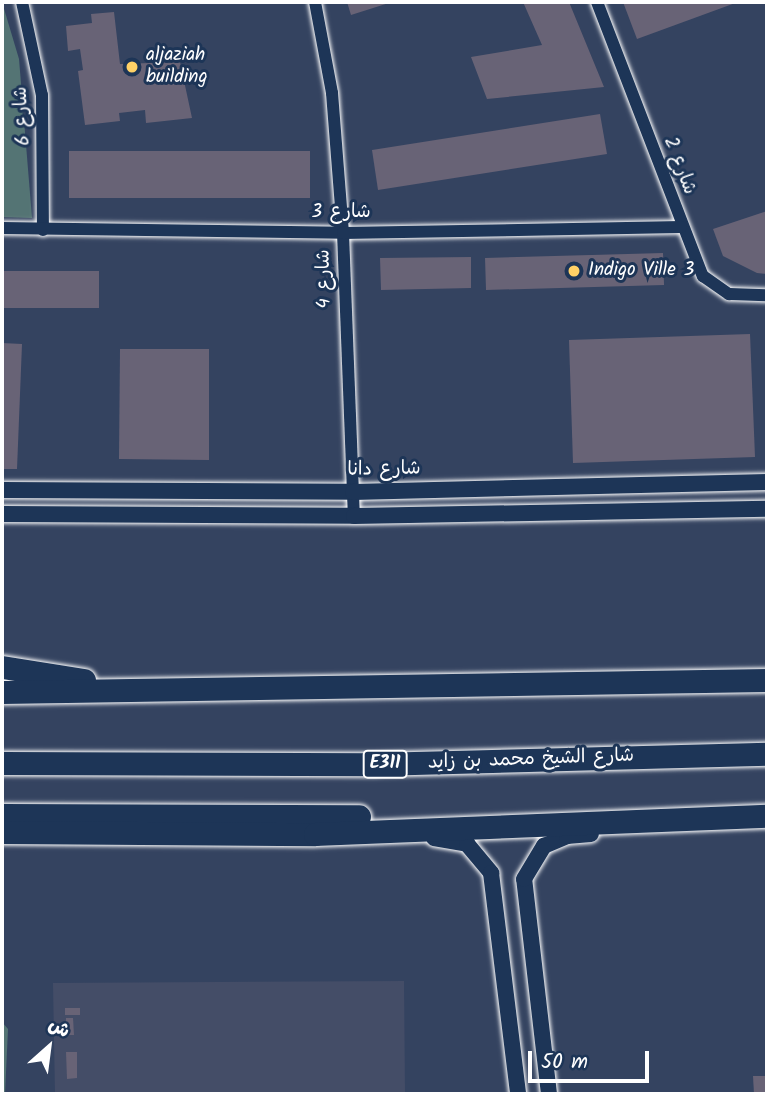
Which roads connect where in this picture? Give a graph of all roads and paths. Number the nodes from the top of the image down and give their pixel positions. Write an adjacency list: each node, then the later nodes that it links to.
1 (22, 2): 6 (street, شارع 6)
2 (314, 2): 7 (street, شارع 4)
3 (597, 2): 4 (street, شارع 2)
4 (681, 227): 7 (street, شارع 3); 8 (street, شارع 2)
5 (2, 228): 6 (street, شارع 3)
6 (43, 230): 7 (street, شارع 3)
7 (343, 233): 11 (street, شارع 4)
8 (767, 295)
9 (767, 482): 11 (street, شارع دانا)
10 (2, 490): 11 (street, شارع دانا)
11 (353, 492): 14 (street, شارع 4)
12 (767, 509): 14 (street)
13 (2, 514): 14 (street)
14 (354, 516)
15 (2, 667): 17 (highway)
16 (767, 680): 17 (highway)
17 (150, 690): 18 (highway)
18 (2, 692)
19 (767, 754): 20 (highway, شارع الشيخ محمد بن زايد / E311)
20 (2, 763)
21 (2, 815): 24 (highway)
22 (767, 816): 23 (highway)
23 (711, 817): 24 (highway); 27 (street)
24 (654, 819): 26 (highway)
25 (2, 832): 26 (highway)
26 (315, 834): 28 (street)
27 (535, 987): 28 (street); 30 (street)
28 (504, 989): 29 (street)
29 (518, 1094)
30 (549, 1094)

